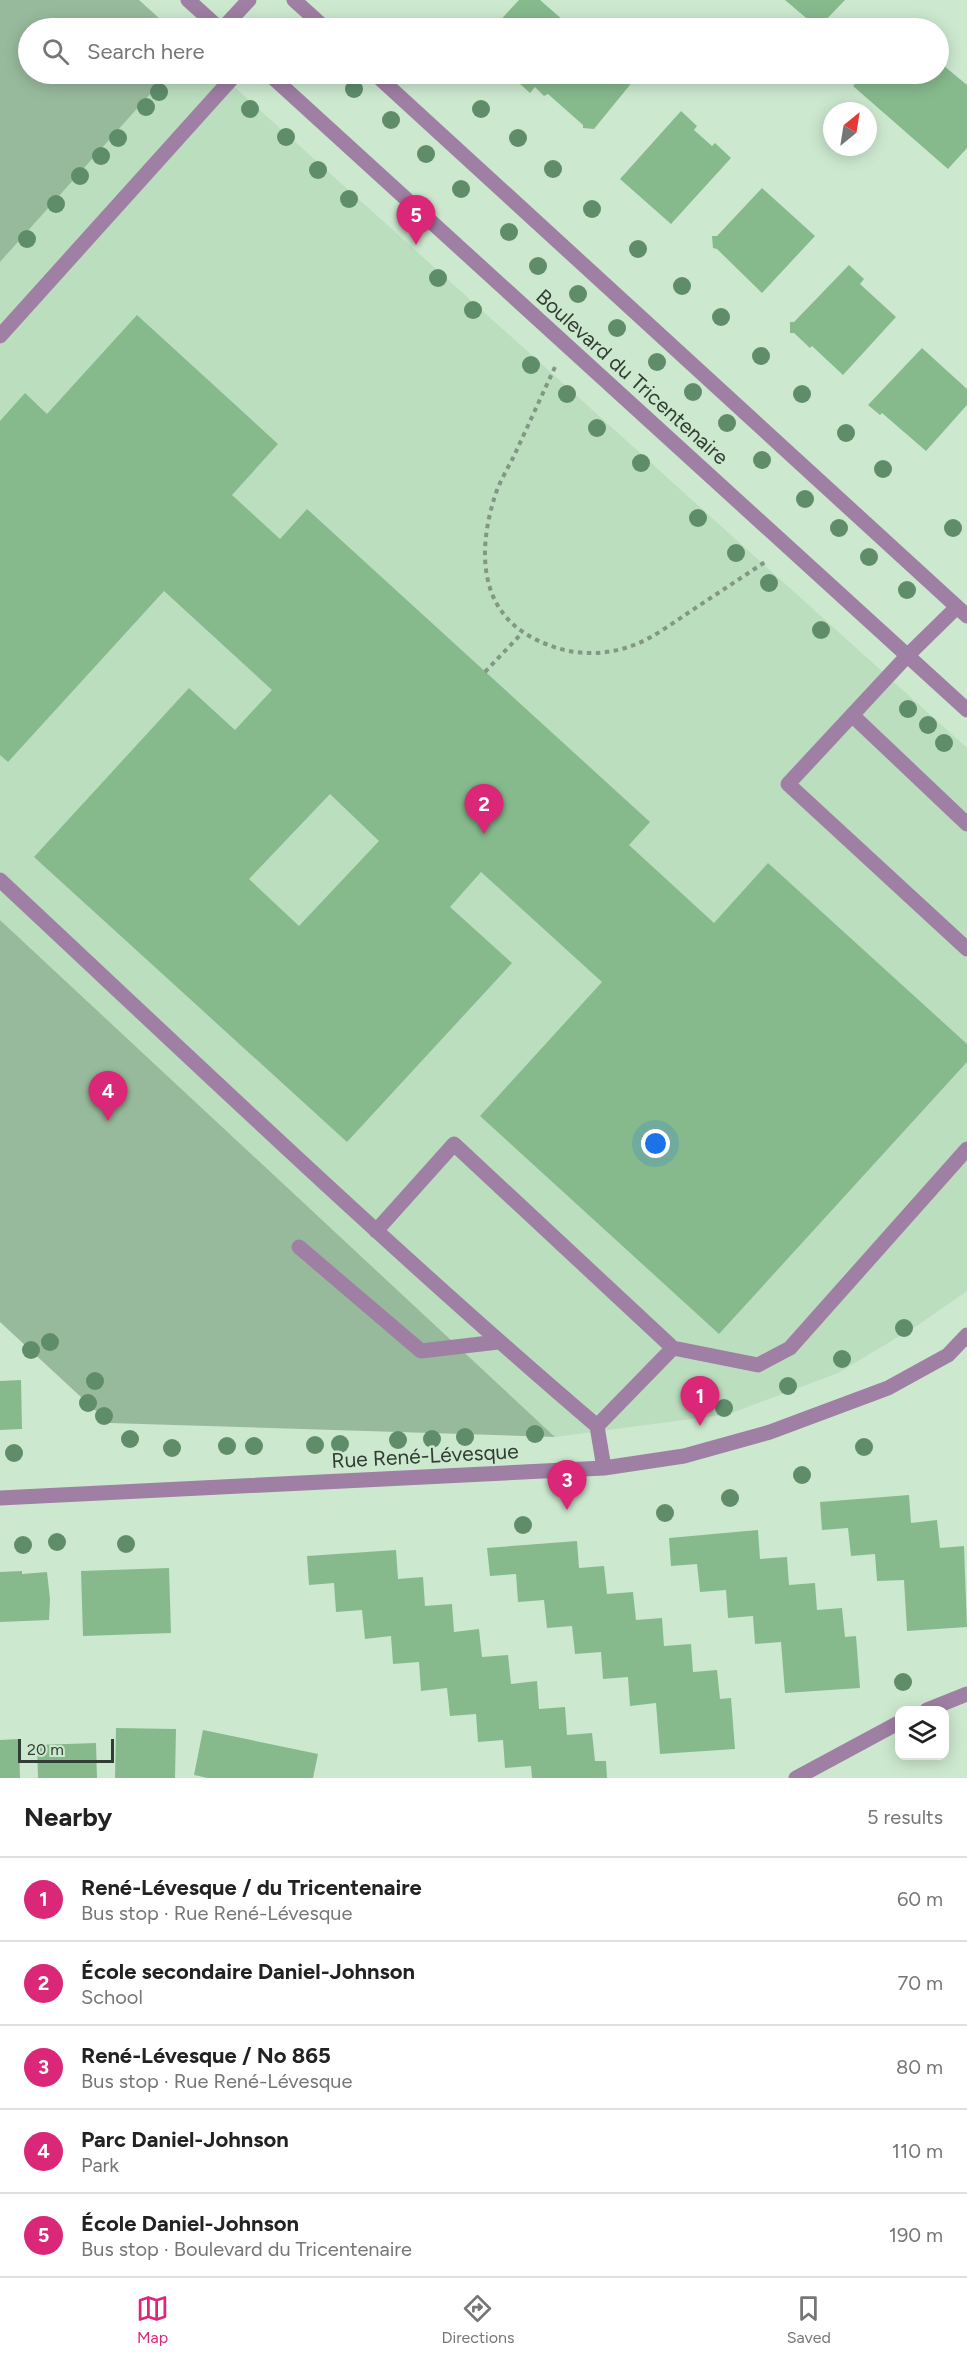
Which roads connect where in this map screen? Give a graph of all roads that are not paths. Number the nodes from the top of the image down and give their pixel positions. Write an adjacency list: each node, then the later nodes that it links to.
1 (188, 0): 4 (street)
2 (249, 0): 5 (street)
3 (294, 0): 6 (street)
4 (209, 18)
5 (231, 18)
6 (314, 18)
7 (227, 84): 10 (street)
8 (280, 84): 12 (street, Boulevard du Tricentenaire)
9 (386, 84): 11 (street)
10 (0, 336)
11 (962, 611): 12 (street)
12 (908, 656): 13 (street, Boulevard du Tricentenaire); 14 (street)
13 (967, 710)
14 (852, 715): 15 (street); 17 (street)
15 (967, 824)
16 (0, 880): 19 (street)
17 (967, 949)
18 (967, 1149): 23 (street)
19 (376, 1231): 22 (street); 23 (street)
20 (299, 1247): 22 (street)
21 (967, 1335): 25 (street, Rue René-Lévesque)
22 (498, 1342): 24 (street)
23 (673, 1348): 24 (street)
24 (597, 1426): 25 (street)
25 (604, 1468): 26 (street, Rue René-Lévesque)
26 (0, 1498)
27 (967, 1694): 28 (street)
28 (937, 1706)
29 (895, 1725): 30 (street)
30 (796, 1778)

